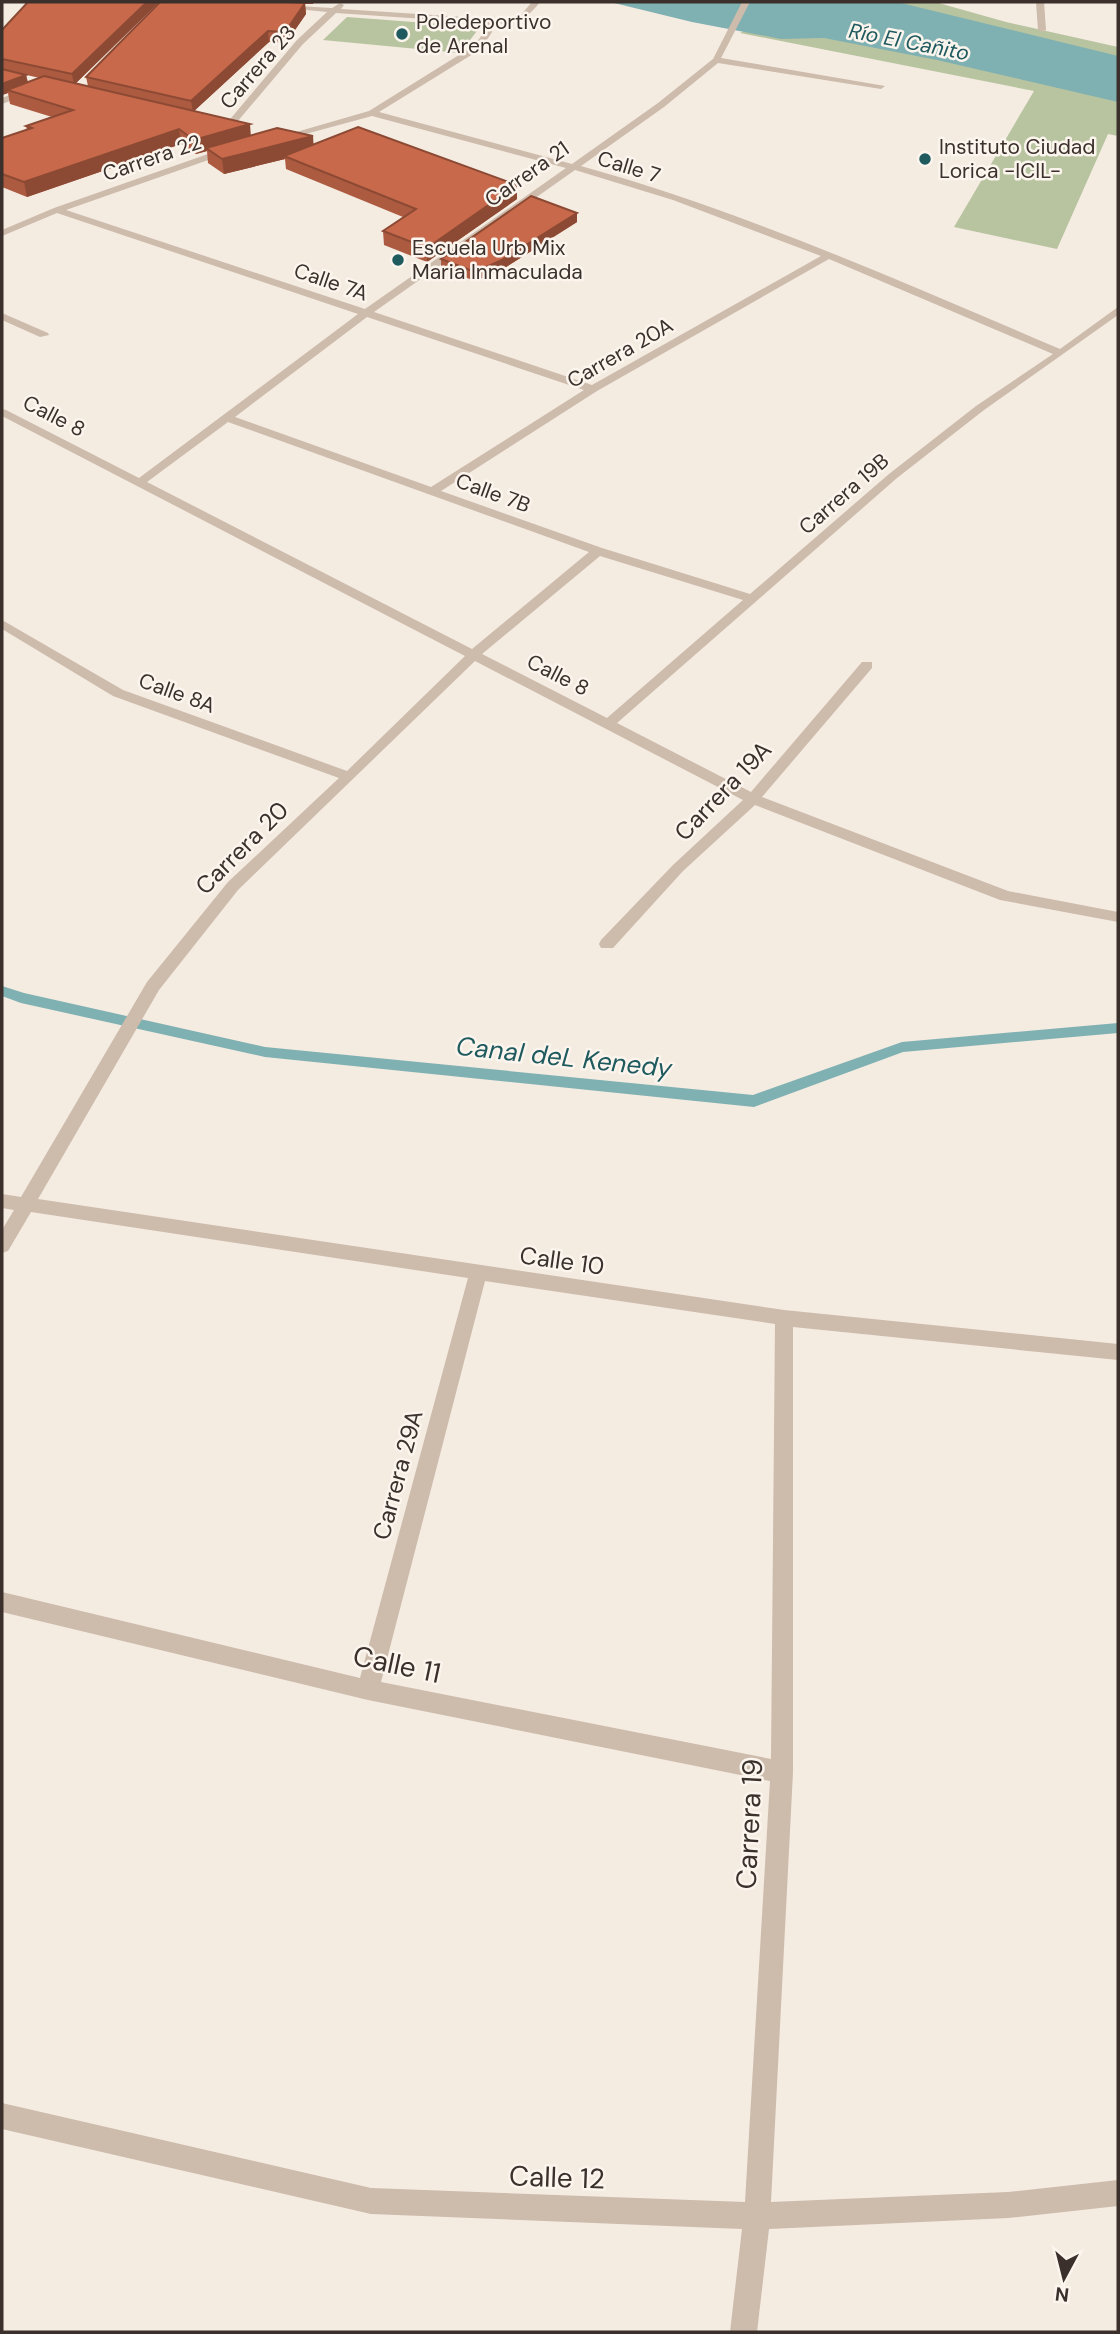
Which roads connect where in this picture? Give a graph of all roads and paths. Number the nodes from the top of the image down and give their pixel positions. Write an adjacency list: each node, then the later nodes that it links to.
1 (342, 2): 6 (street, Carrera 23)
2 (536, 2): 7 (street)
3 (746, 2): 9 (street, Carrera 21)
4 (1040, 2): 8 (street)
5 (267, 7): 6 (street)
6 (336, 10): 7 (street); 17 (street, Carrera 23)
7 (488, 22): 15 (street)
8 (1042, 30)
9 (716, 60): 13 (street); 21 (street, Carrera 21)
10 (24, 79): 11 (street)
11 (35, 82)
12 (46, 84): 14 (street)
13 (881, 86)
14 (2, 101)
15 (372, 113): 19 (street); 21 (street, Calle 7)
16 (216, 123): 17 (street)
17 (229, 126): 18 (street)
18 (240, 129)
19 (263, 139)
20 (242, 147): 22 (street, Carrera 22)
21 (570, 167): 24 (street, Calle 7); 26 (street, Carrera 21)
22 (57, 210): 23 (street, Carrera 22); 26 (street, Calle 7A)
23 (2, 233)
24 (830, 256): 29 (street, Calle 7); 30 (street, Carrera 20A)
25 (1118, 310): 29 (street, Carrera 19B)
26 (365, 314): 30 (street, Calle 7A); 32 (street, Carrera 21)
27 (2, 316): 28 (street)
28 (44, 335)
29 (1061, 353): 36 (street, Carrera 19B)
30 (593, 389): 34 (street, Carrera 20A)
31 (2, 412): 33 (street, Calle 8)
32 (224, 417): 33 (street, Carrera 21); 34 (street, Calle 7B)
33 (139, 483): 38 (street, Calle 8)
34 (433, 491): 35 (street, Calle 7B)
35 (598, 551): 36 (street, Calle 7B); 38 (street, Carrera 20)
36 (752, 599): 40 (street, Carrera 19B)
37 (2, 624): 41 (street, Calle 8A)
38 (473, 655): 40 (street, Calle 8); 41 (street, Carrera 20)
39 (867, 665): 42 (street, Carrera 19A)
40 (608, 724): 42 (street, Calle 8)
41 (349, 777): 46 (street, Carrera 20)
42 (753, 799): 43 (street, Calle 8); 44 (street, Carrera 19A)
43 (1118, 917)
44 (607, 944)
45 (2, 1200): 46 (street, Calle 10)
46 (24, 1205): 47 (street, Carrera 20); 48 (street, Calle 10)
47 (2, 1246)
48 (478, 1274): 49 (street, Calle 10); 52 (street, Carrera 29A)
49 (784, 1318): 50 (street, Calle 10); 53 (street, Carrera 19)
50 (1118, 1352)
51 (2, 1602): 52 (street, Calle 11)
52 (368, 1690): 53 (street, Calle 11)
53 (782, 1772): 56 (street, Carrera 19)
54 (2, 2116): 56 (street, Calle 12)
55 (1118, 2193): 56 (street, Calle 12)
56 (757, 2216): 57 (street, Carrera 19)
57 (744, 2332)

